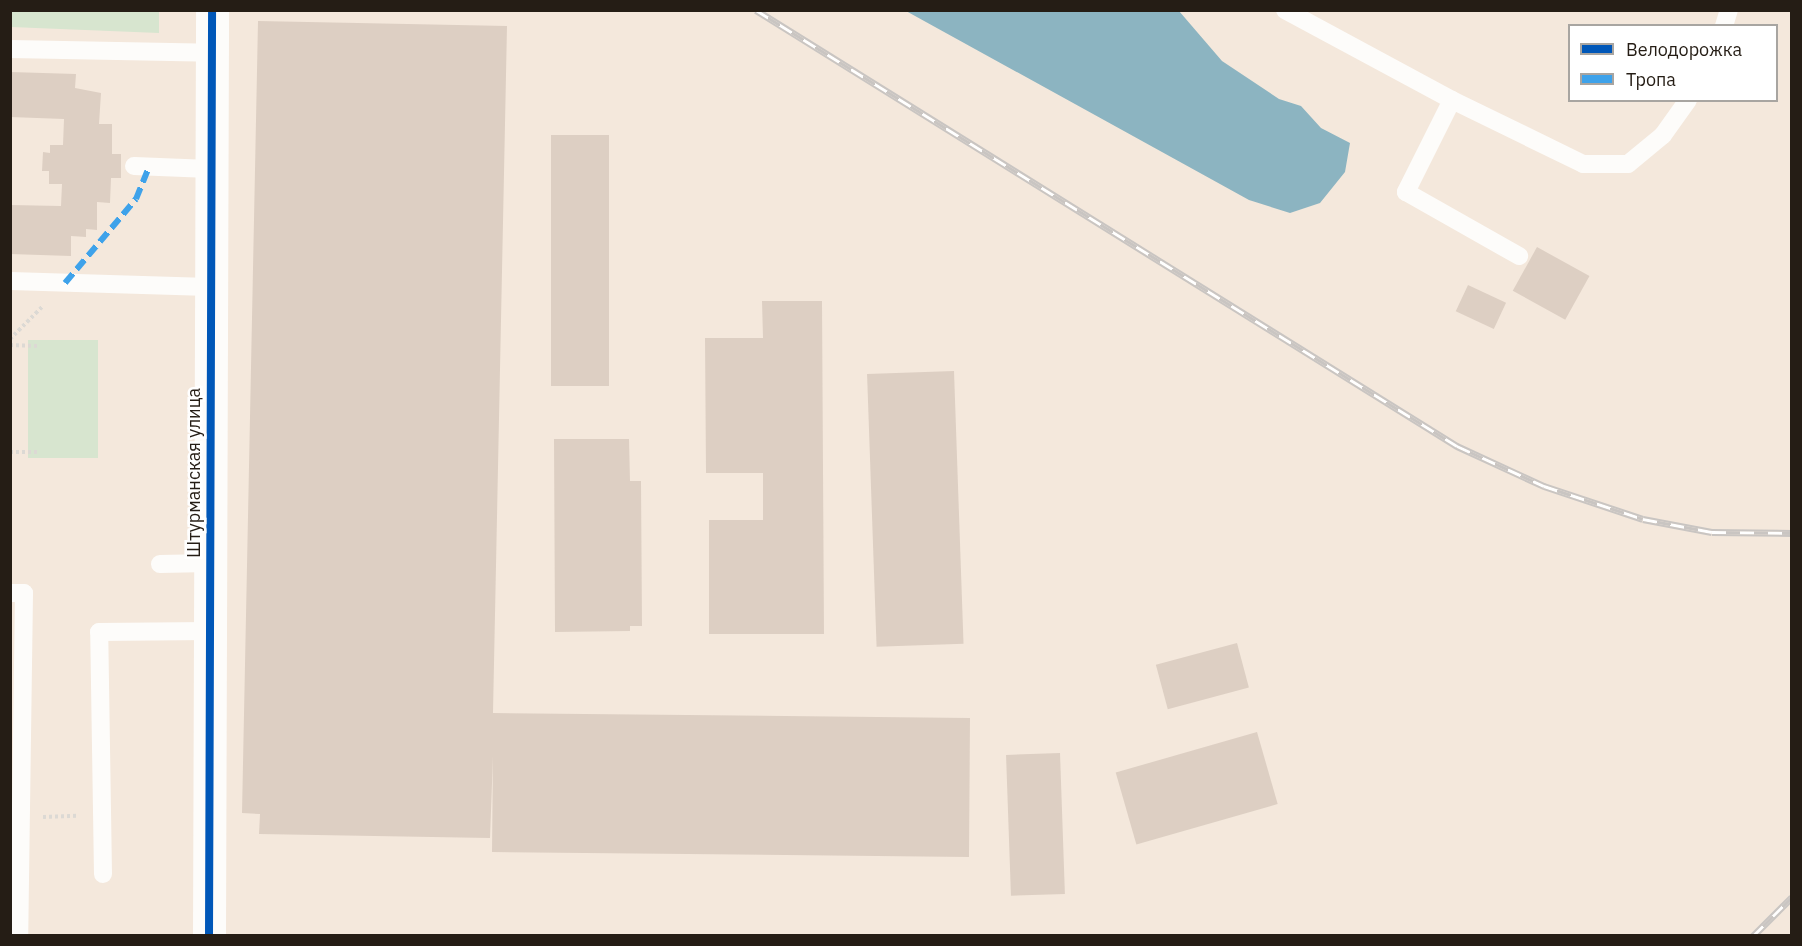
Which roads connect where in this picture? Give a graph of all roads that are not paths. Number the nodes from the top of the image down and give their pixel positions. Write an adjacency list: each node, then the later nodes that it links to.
1 (212, 10): 4 (street, Штурманская улица)
2 (1285, 10): 5 (lane)
3 (10, 49): 4 (lane)
4 (211, 53): 8 (street, Штурманская улица)
5 (1452, 100): 6 (lane); 9 (lane)
6 (1687, 102)
7 (134, 166): 8 (lane)
8 (210, 169): 11 (street, Штурманская улица)
9 (1520, 256)
10 (10, 281): 11 (lane)
11 (209, 287): 12 (street, Штурманская улица)
12 (209, 563): 13 (lane); 15 (street, Штурманская улица)
13 (160, 564)
14 (10, 593): 17 (lane)
15 (209, 631): 16 (lane); 18 (street, Штурманская улица)
16 (103, 874)
17 (19, 936)
18 (209, 936)

